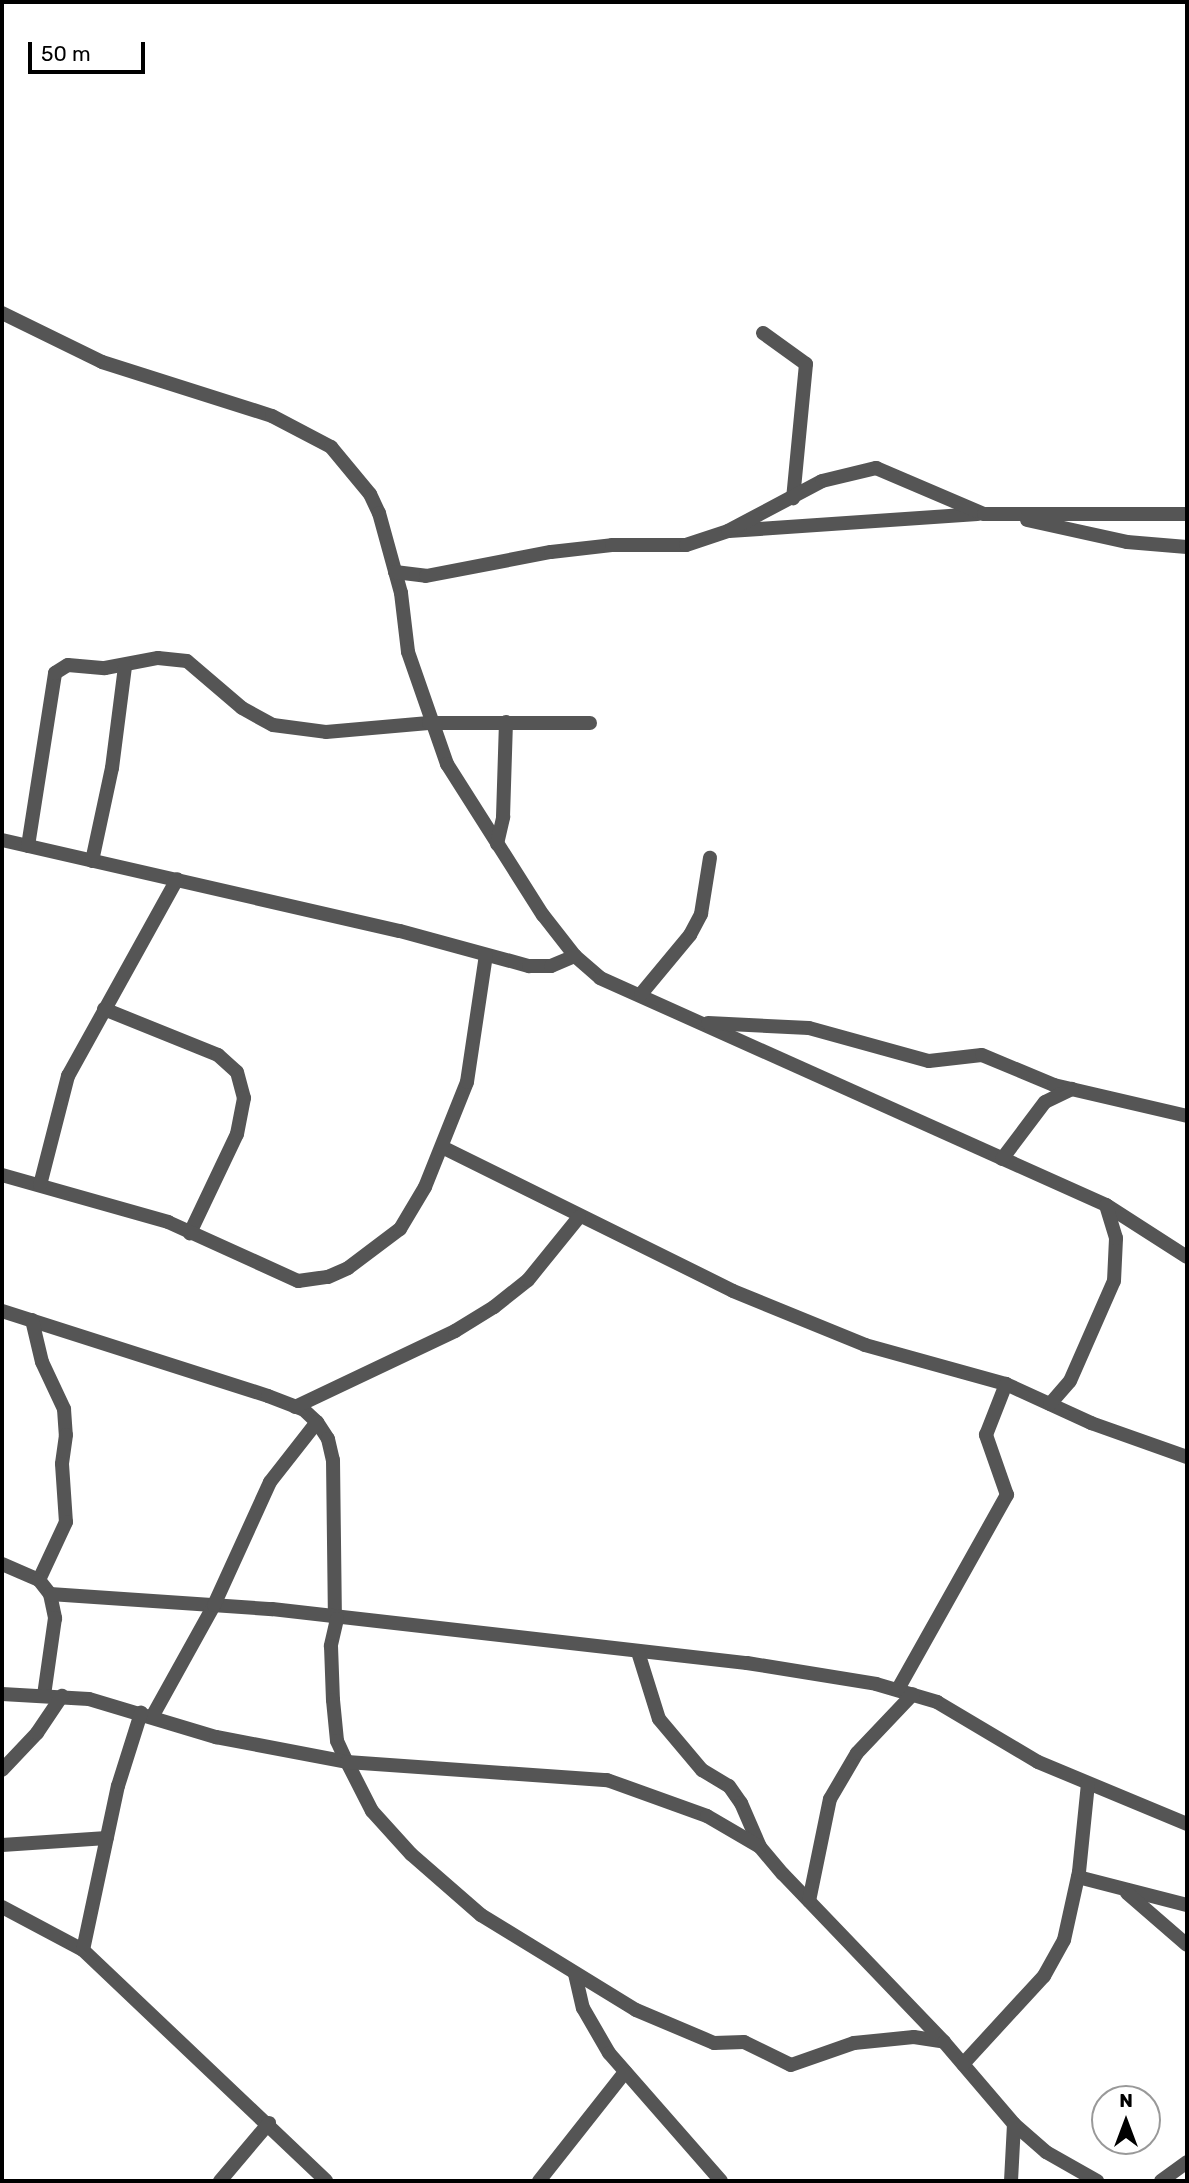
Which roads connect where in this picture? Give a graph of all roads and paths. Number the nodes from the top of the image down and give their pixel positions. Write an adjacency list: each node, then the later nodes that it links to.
1 (2, 313): 9 (street)
2 (763, 333): 3 (street)
3 (793, 498): 4 (street); 7 (street)
4 (984, 514): 6 (street); 7 (street)
5 (1187, 514): 6 (street)
6 (1009, 515): 8 (street)
7 (727, 531): 10 (street)
8 (1187, 547)
9 (395, 572): 10 (street); 11 (street)
10 (426, 576): 11 (street)
11 (401, 593): 14 (street)
12 (125, 666): 14 (street); 18 (street); 20 (street)
13 (506, 722): 14 (street); 15 (street); 17 (street)
14 (429, 723): 17 (street)
15 (590, 723)
16 (2, 840): 18 (street)
17 (497, 844): 23 (street)
18 (28, 846): 20 (street)
19 (710, 858): 24 (street)
20 (92, 861): 21 (street)
21 (177, 879): 22 (street); 25 (street)
22 (486, 955): 23 (street); 29 (street)
23 (575, 956): 24 (street)
24 (641, 995): 26 (street)
25 (104, 1009): 32 (street); 35 (street)
26 (703, 1023): 27 (street); 30 (street)
27 (1072, 1089): 28 (street); 30 (street)
28 (1187, 1116)
29 (444, 1148): 34 (street); 35 (street)
30 (1002, 1159): 33 (street)
31 (2, 1175): 32 (street)
32 (40, 1185): 35 (street)
33 (1106, 1205): 36 (street); 40 (street)
34 (579, 1217): 39 (street); 41 (street)
35 (190, 1233)
36 (1187, 1257)
37 (2, 1311): 38 (street)
38 (32, 1320): 41 (street); 45 (street)
39 (1006, 1384): 40 (street); 50 (street)
40 (1049, 1405): 43 (street)
41 (295, 1406): 42 (street)
42 (317, 1422): 47 (street); 48 (street)
43 (1187, 1457)
44 (2, 1564): 45 (street)
45 (39, 1580): 46 (street)
46 (50, 1594): 47 (street); 53 (street)
47 (214, 1605): 48 (street); 55 (street)
48 (336, 1619): 49 (street); 56 (street)
49 (638, 1652): 50 (street); 62 (street)
50 (898, 1689): 52 (street)
51 (2, 1694): 53 (street)
52 (913, 1694): 58 (street); 65 (street)
53 (44, 1695): 54 (street)
54 (62, 1696): 55 (street); 57 (street)
55 (147, 1715): 56 (street); 60 (street)
56 (346, 1762): 62 (street); 70 (street)
57 (2, 1770)
58 (1088, 1783): 59 (street); 63 (street)
59 (1187, 1824)
60 (107, 1838): 61 (street); 69 (street)
61 (2, 1845)
62 (760, 1847): 65 (street)
63 (1078, 1877): 64 (street); 72 (street)
64 (1126, 1892): 66 (street); 68 (street)
65 (809, 1901): 71 (street)
66 (1187, 1905)
67 (2, 1907): 69 (street)
68 (1187, 1945)
69 (83, 1950): 74 (street)
70 (575, 1975): 71 (street); 73 (street)
71 (944, 2042): 72 (street)
72 (963, 2064): 75 (street)
73 (625, 2072): 79 (street); 80 (street)
74 (269, 2123): 77 (street); 78 (street)
75 (1014, 2124): 81 (street); 82 (street)
76 (1187, 2162): 83 (street)
77 (220, 2181)
78 (326, 2181)
79 (539, 2181)
80 (721, 2181)
81 (1011, 2181)
82 (1097, 2181)
83 (1161, 2181)

